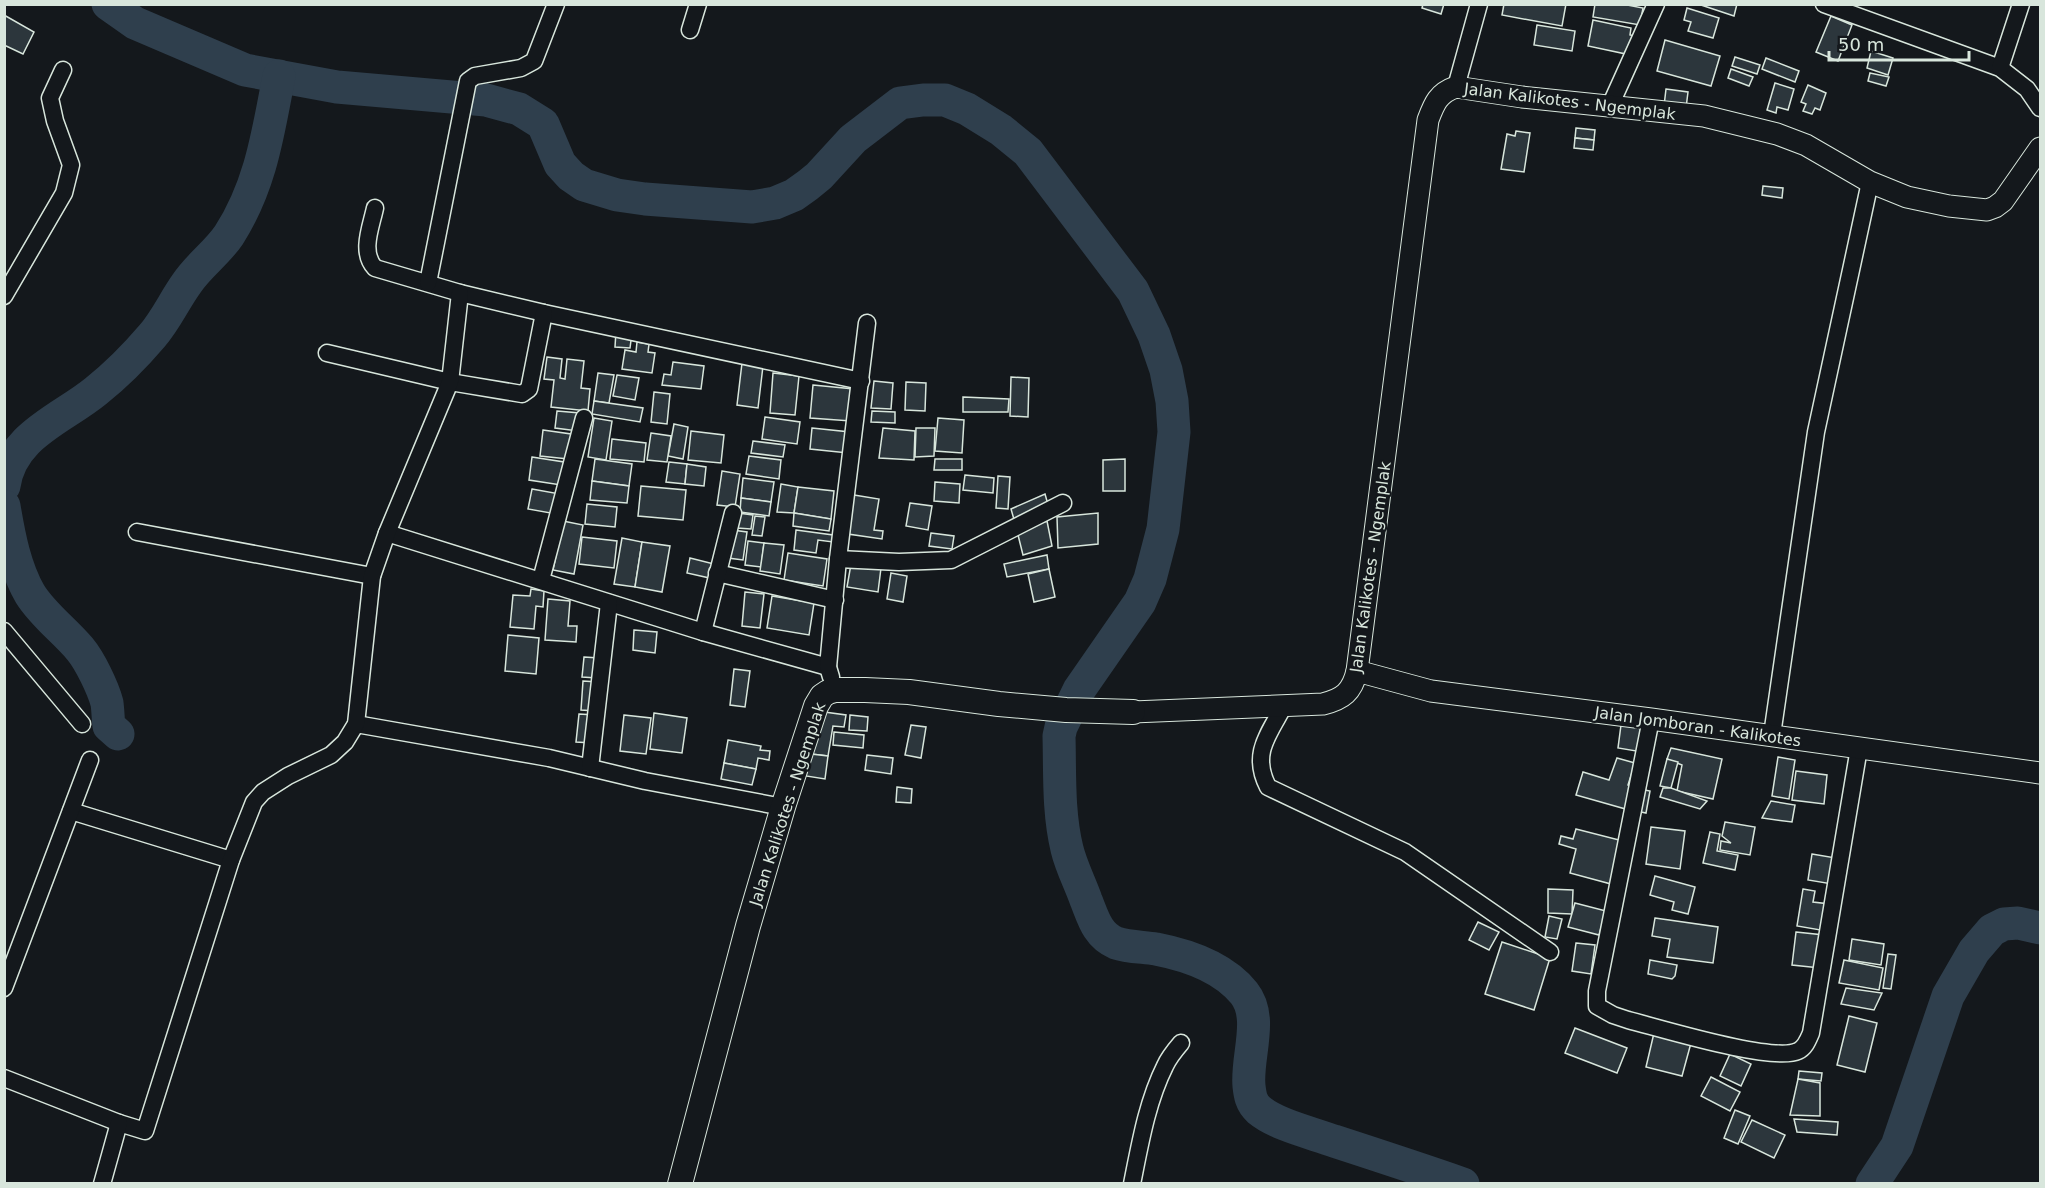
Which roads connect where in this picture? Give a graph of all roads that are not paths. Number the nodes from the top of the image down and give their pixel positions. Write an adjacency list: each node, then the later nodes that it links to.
1 (556, 4): 16 (street)
2 (698, 4): 7 (street)
3 (1479, 4): 10 (street)
4 (1656, 4): 11 (street)
5 (1824, 4): 8 (street)
6 (2020, 4): 8 (street)
7 (690, 30)
8 (2000, 68): 12 (street)
9 (63, 70): 18 (street)
10 (1456, 87): 11 (street, Jalan Kalikotes - Ngemplak); 38 (street, Jalan Kalikotes - Ngemplak)
11 (1610, 106): 14 (street, Jalan Kalikotes - Ngemplak)
12 (2040, 108)
13 (2040, 148): 14 (street, Jalan Kalikotes - Ngemplak)
14 (1870, 182): 45 (street)
15 (375, 208): 16 (street)
16 (428, 283): 17 (street)
17 (460, 293): 19 (street); 23 (street)
18 (4, 296)
19 (544, 313): 22 (street); 23 (street)
20 (867, 323): 22 (street)
21 (327, 353): 23 (street)
22 (861, 381): 29 (street)
23 (450, 382): 28 (street)
24 (584, 418): 32 (street)
25 (1063, 503): 29 (street)
26 (733, 513): 30 (street)
27 (137, 532): 31 (street)
28 (387, 533): 31 (street); 32 (street)
29 (838, 559): 33 (street)
30 (717, 573): 33 (street); 36 (street)
31 (372, 576): 44 (street)
32 (541, 580): 34 (street)
33 (835, 600): 37 (street)
34 (609, 603): 36 (street); 48 (street)
35 (4, 631): 43 (street)
36 (703, 632): 37 (street)
37 (828, 667): 39 (street)
38 (1357, 672): 40 (street, Jalan Kalikotes - Ngemplak); 42 (street, Jalan Jomboran - Kalikotes)
39 (836, 690): 41 (main road, Jalan Kalikotes - Ngemplak); 50 (main road, Jalan Kalikotes - Ngemplak)
40 (1284, 706): 41 (street, Jalan Kalikotes - Ngemplak); 53 (street)
41 (1133, 711)
42 (1651, 719): 45 (street, Jalan Jomboran - Kalikotes); 46 (street)
43 (82, 724)
44 (356, 724): 48 (street); 52 (street)
45 (1772, 735): 46 (street, Jalan Jomboran - Kalikotes)
46 (1859, 748): 49 (street, Jalan Jomboran - Kalikotes)
47 (90, 760): 51 (street)
48 (590, 768): 50 (street)
49 (2040, 773)
50 (783, 807): 59 (main road, Jalan Kalikotes - Ngemplak)
51 (71, 811): 52 (street); 54 (street)
52 (231, 860): 57 (street)
53 (1550, 952)
54 (4, 988)
55 (1181, 1043): 60 (street)
56 (4, 1078): 57 (street)
57 (119, 1123): 58 (street)
58 (102, 1184)
59 (680, 1184)
60 (1132, 1184)

